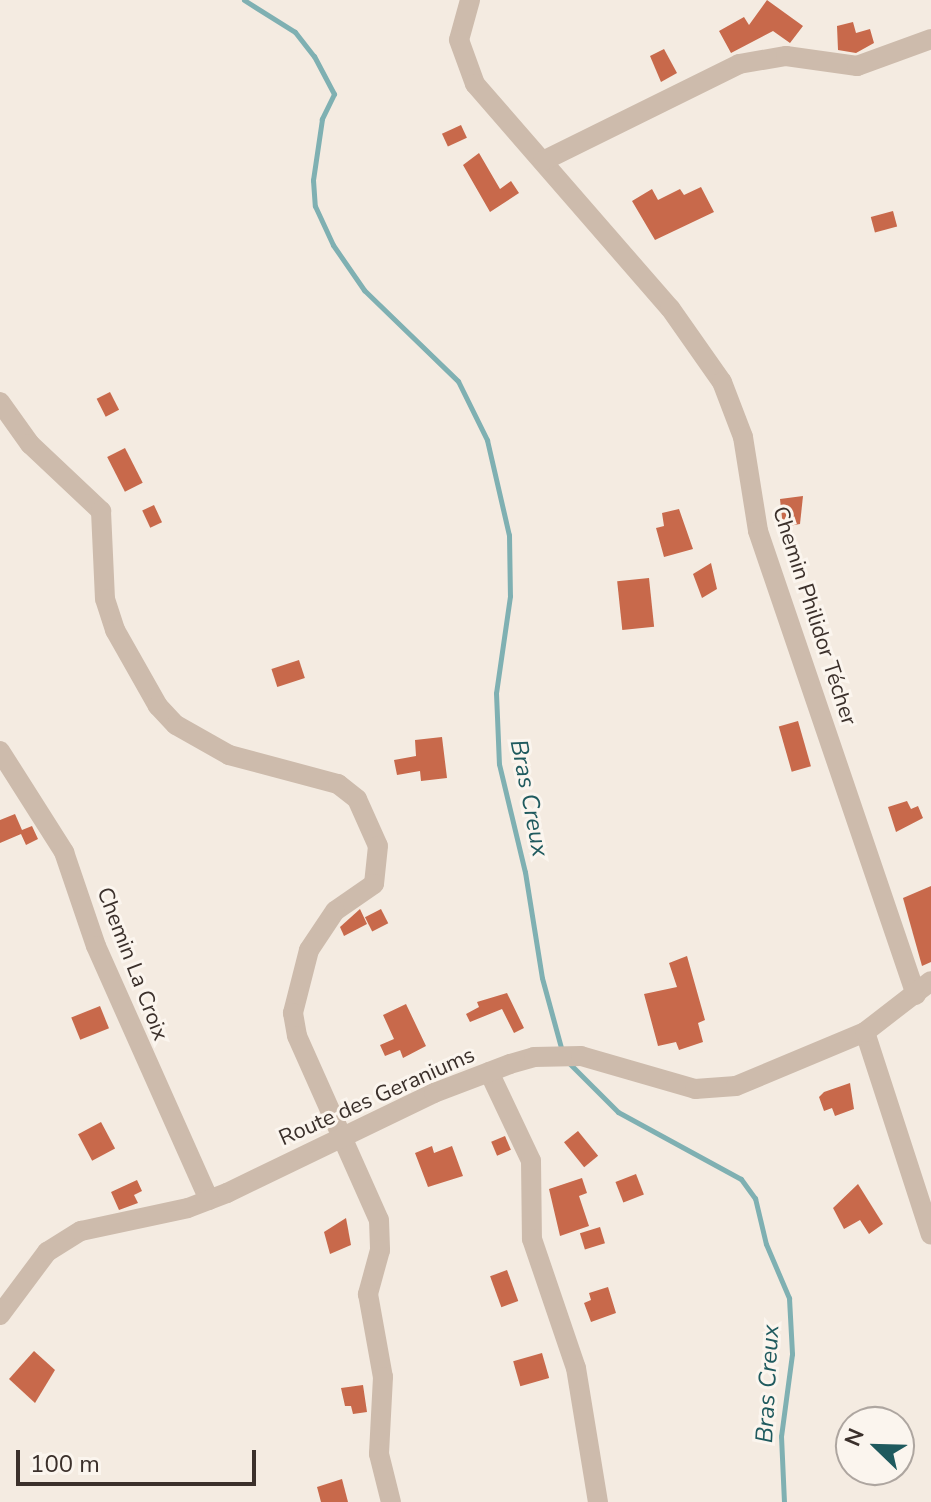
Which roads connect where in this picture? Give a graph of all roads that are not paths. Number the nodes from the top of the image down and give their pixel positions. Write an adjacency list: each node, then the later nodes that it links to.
1 (470, 0): 3 (street, Chemin Philidor Técher)
2 (931, 39): 3 (street)
3 (543, 161): 6 (street, Chemin Philidor Técher)
4 (0, 402): 9 (street)
5 (0, 751): 10 (street, Chemin La Croix)
6 (924, 988): 7 (street, Route des Geraniums)
7 (865, 1032): 8 (street, Route des Geraniums); 11 (street)
8 (489, 1072): 9 (street, Route des Geraniums); 14 (street)
9 (343, 1137): 10 (street, Route des Geraniums); 13 (street)
10 (209, 1200): 12 (street, Route des Geraniums)
11 (931, 1235)
12 (0, 1315)
13 (391, 1502)
14 (598, 1502)

